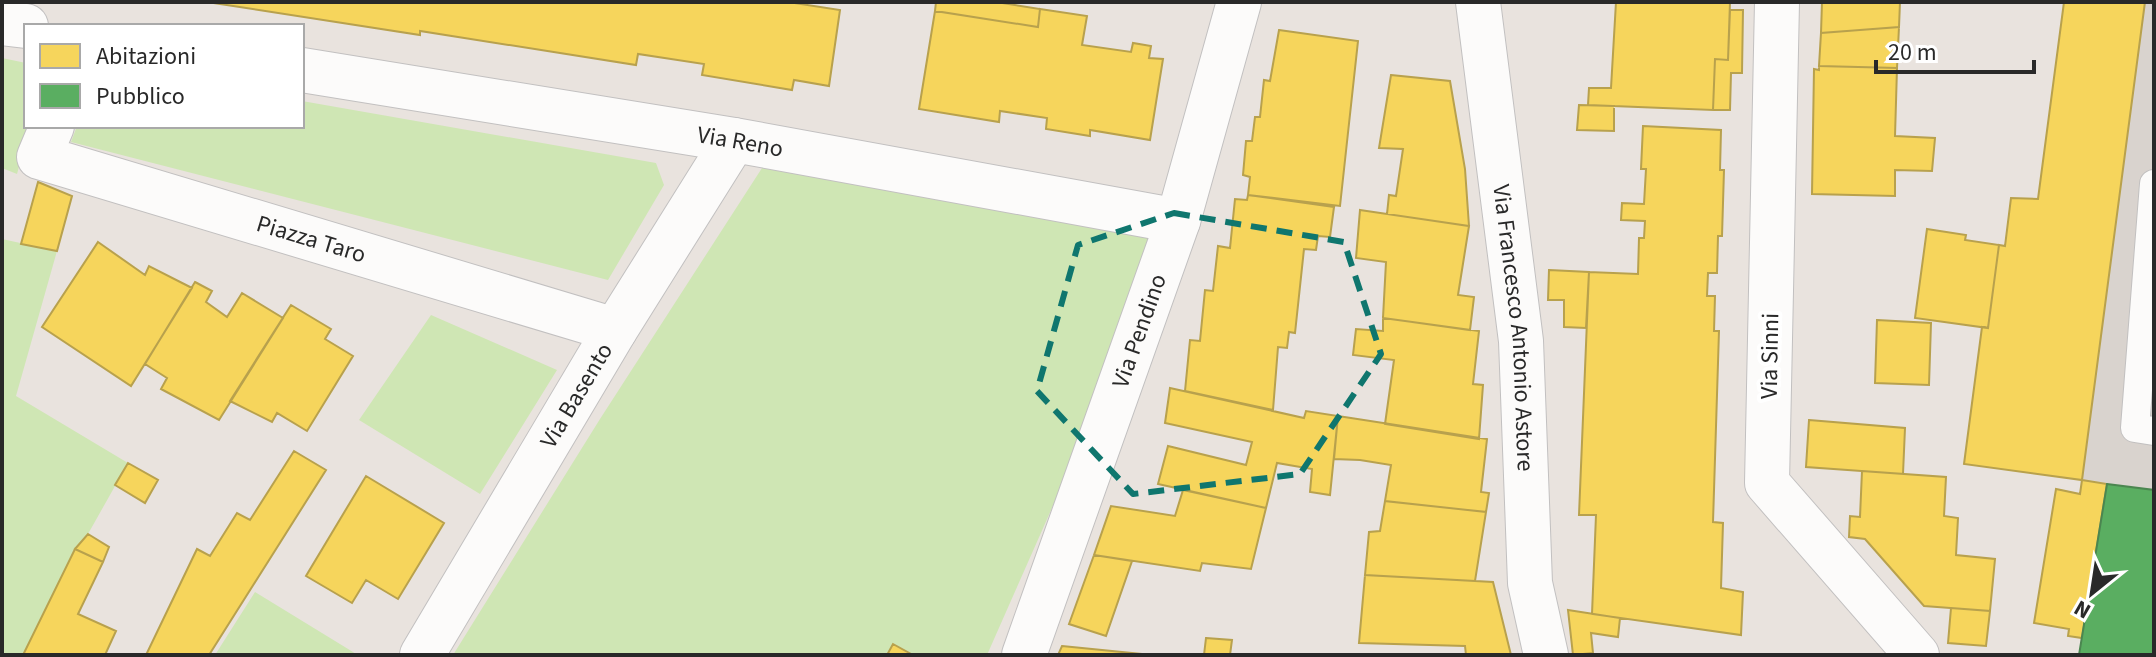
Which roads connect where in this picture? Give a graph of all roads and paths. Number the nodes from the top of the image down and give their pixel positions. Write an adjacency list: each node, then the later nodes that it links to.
1 (1239, 2): 10 (street, Via Pendino)
2 (1478, 2): 15 (street, Via Francesco Antonio Astore)
3 (1777, 2): 16 (street, Via Sinni)
4 (2, 23): 5 (street)
5 (24, 26)
6 (304, 70): 8 (street, Via Reno)
7 (51, 128): 11 (street, Piazza Taro)
8 (734, 140): 10 (street, Via Reno); 11 (street, Via Basento)
9 (2154, 184): 12 (lane)
10 (1178, 221): 14 (street, Via Pendino)
11 (615, 330): 13 (street, Via Basento)
12 (2154, 431)
13 (422, 655)
14 (1024, 655)
15 (1546, 655)
16 (1917, 655)

